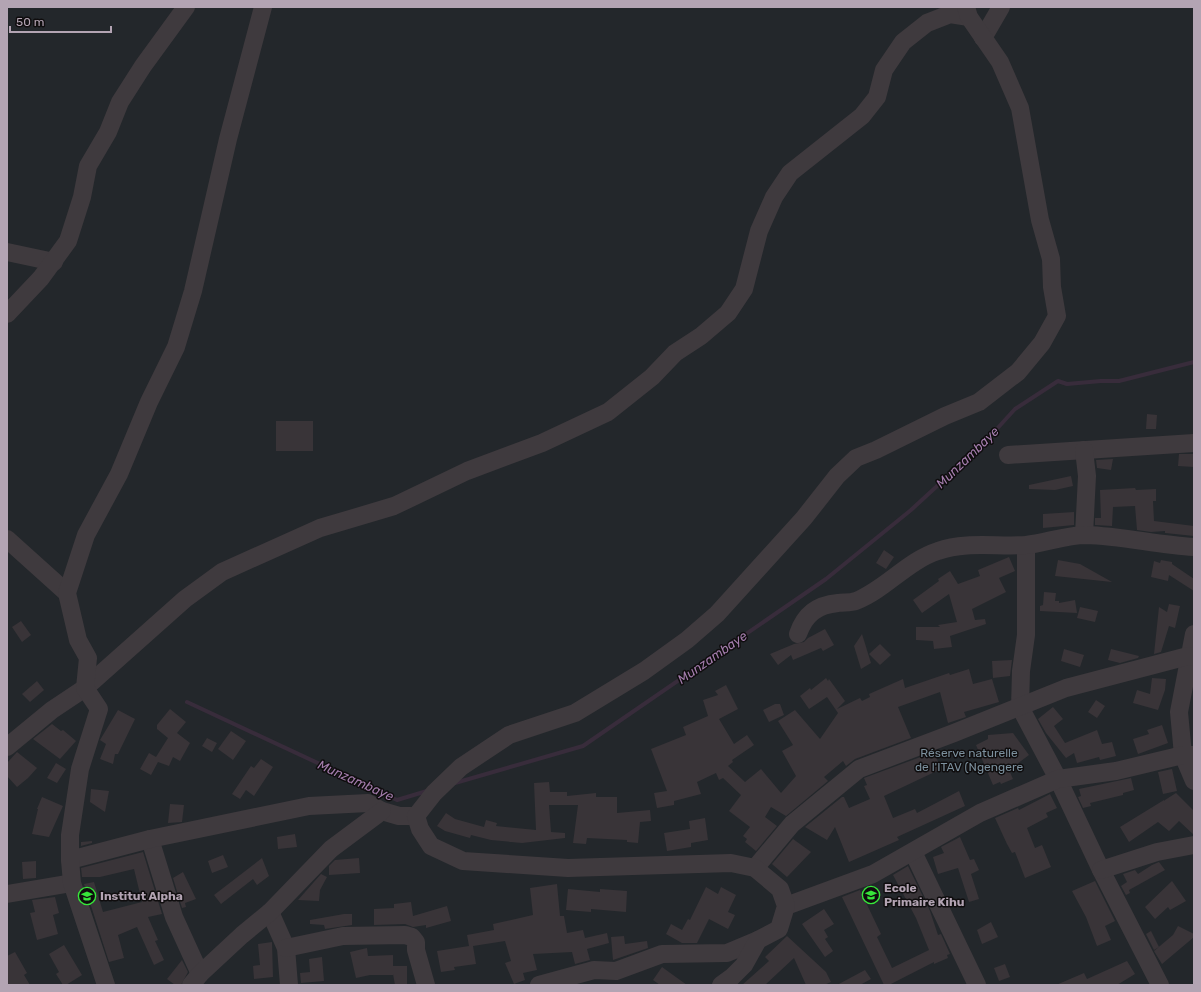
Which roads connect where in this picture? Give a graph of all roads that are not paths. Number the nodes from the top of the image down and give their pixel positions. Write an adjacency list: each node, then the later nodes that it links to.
1 (186, 7): 7 (street)
2 (263, 7): 16 (street)
3 (1001, 7): 5 (street)
4 (968, 12): 5 (street); 20 (street)
5 (984, 38): 27 (street)
6 (7, 252): 7 (street)
7 (54, 262): 8 (street)
8 (7, 314)
9 (1194, 442): 10 (street)
10 (1084, 450): 11 (street); 12 (street)
11 (1008, 455)
12 (1084, 535): 14 (street); 15 (street)
13 (7, 539): 16 (street)
14 (1026, 545): 17 (street); 21 (street)
15 (1194, 548)
16 (67, 593): 20 (street)
17 (798, 634)
18 (1194, 634): 19 (street)
19 (1191, 657): 21 (street); 23 (street)
20 (85, 688): 22 (street); 31 (street)
21 (1020, 707): 24 (street); 32 (street)
22 (7, 746)
23 (1189, 755): 24 (street); 25 (street)
24 (1058, 779): 30 (street); 33 (street)
25 (1194, 781)
26 (382, 811): 27 (street); 28 (street); 37 (street)
27 (416, 816): 32 (street)
28 (150, 839): 31 (street); 40 (street)
29 (1194, 845): 33 (street)
30 (913, 852): 36 (street); 46 (street)
31 (70, 860): 34 (street)
32 (755, 868): 36 (street)
33 (1101, 870): 47 (street)
34 (72, 883): 35 (street); 41 (street)
35 (7, 894)
36 (786, 906): 38 (street)
37 (270, 912): 39 (street); 40 (street)
38 (758, 940): 44 (street); 45 (street)
39 (286, 948): 42 (street); 43 (street)
40 (196, 980)
41 (106, 985)
42 (289, 985)
43 (426, 985)
44 (539, 985)
45 (721, 985)
46 (977, 985)
47 (1160, 985)

